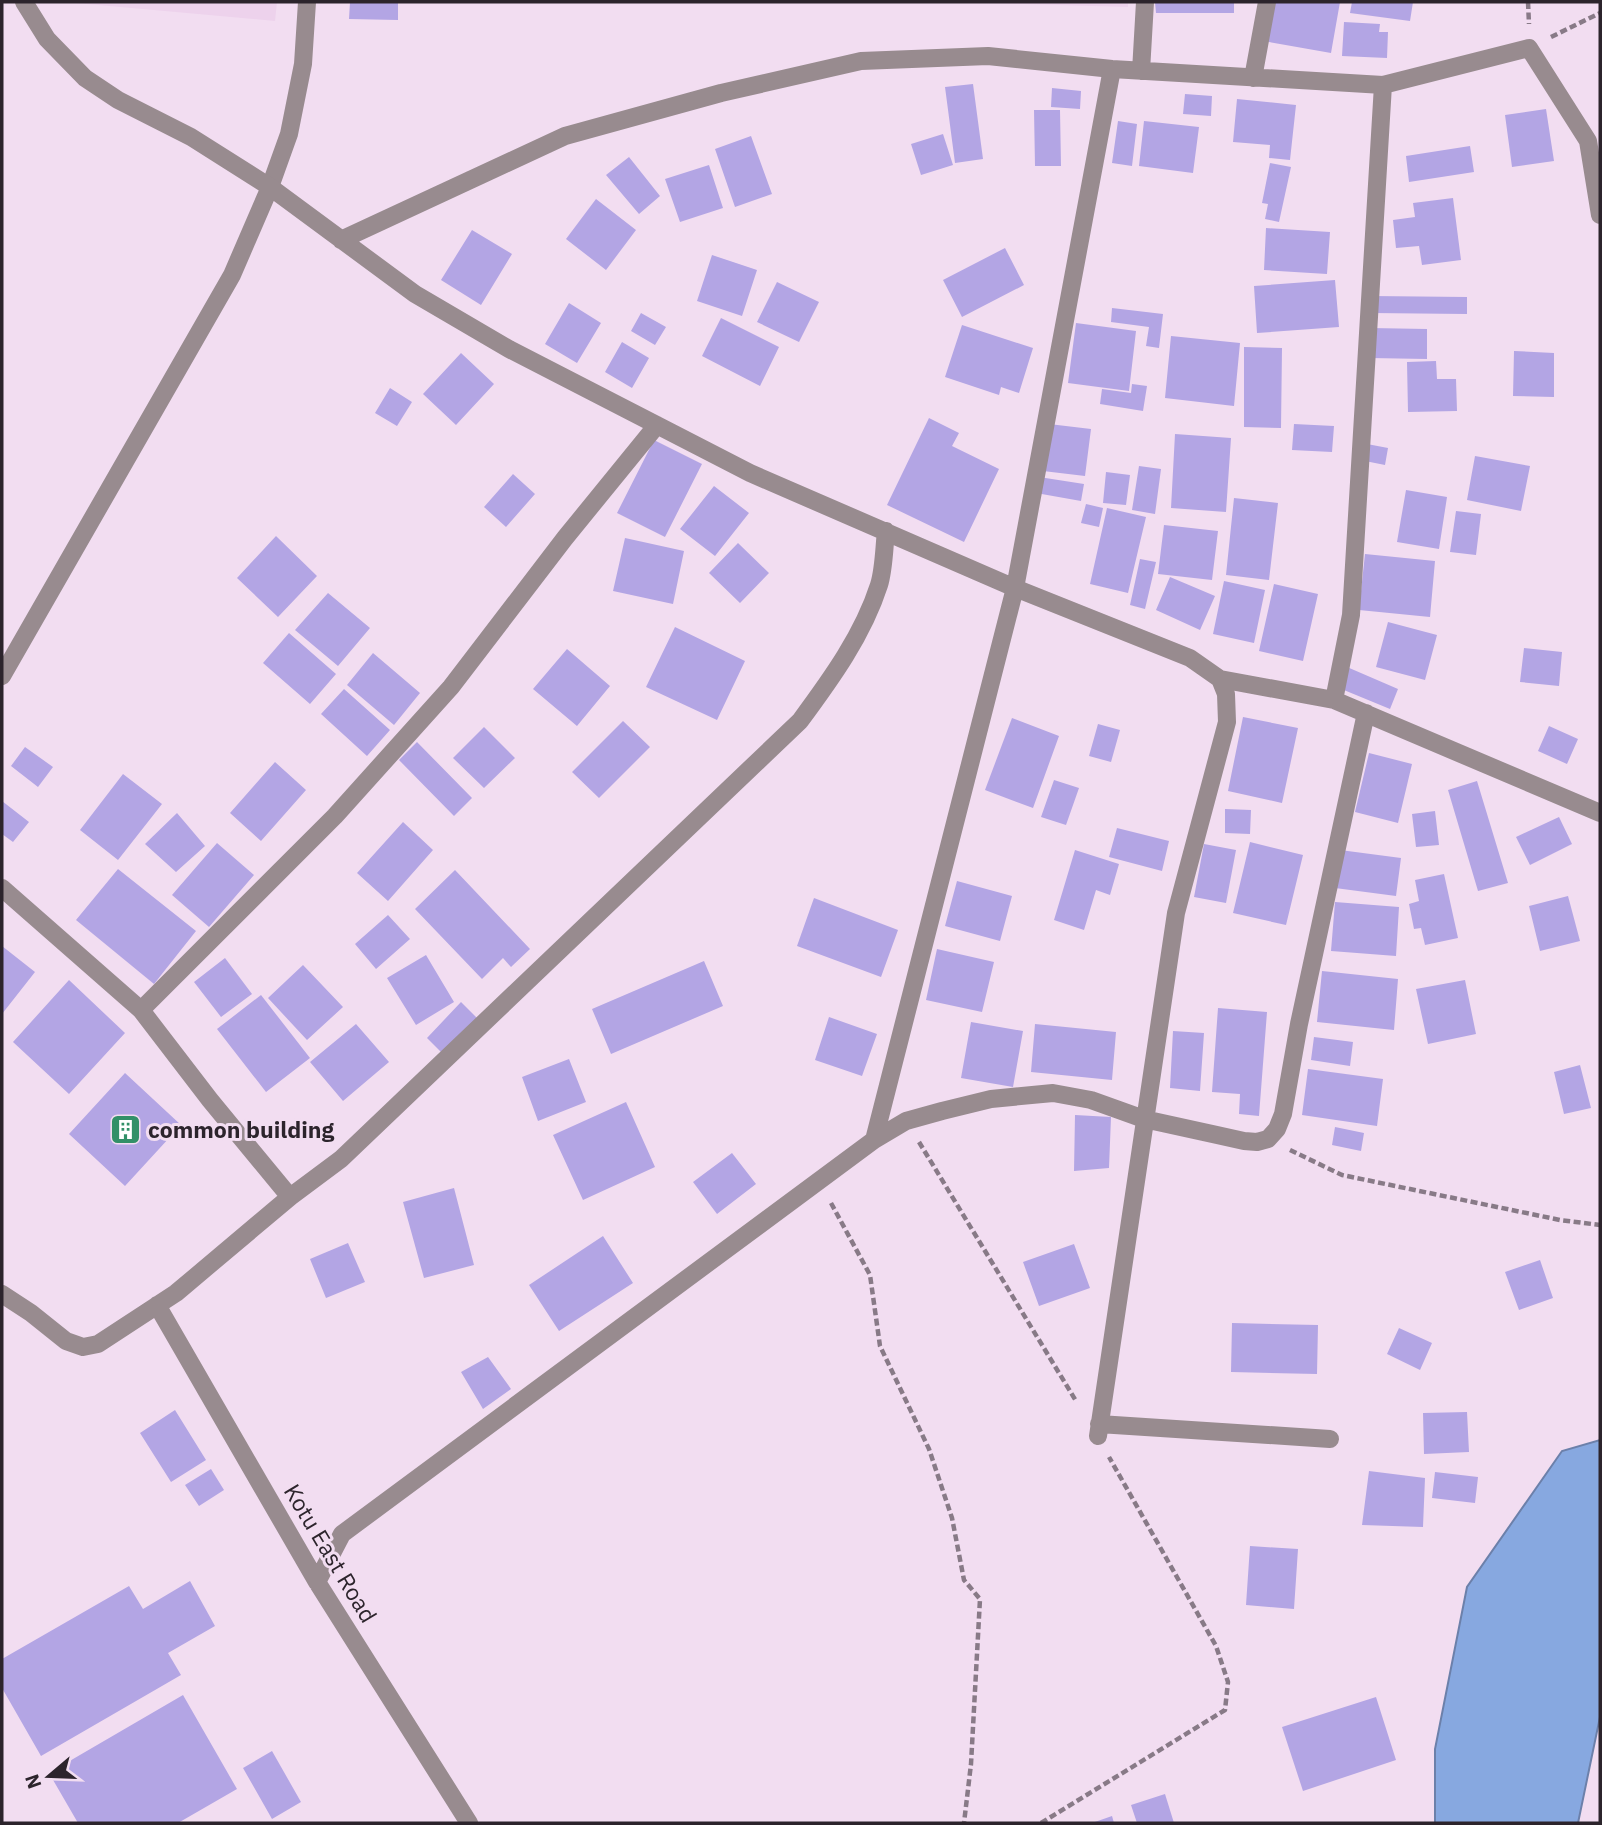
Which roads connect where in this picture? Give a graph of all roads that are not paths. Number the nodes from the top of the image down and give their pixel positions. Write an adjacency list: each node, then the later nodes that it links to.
1 (24, 2): 9 (street)
2 (307, 2): 9 (street)
3 (1145, 2): 6 (street)
4 (1267, 2): 7 (street)
5 (1112, 69): 6 (street); 11 (street); 14 (street)
6 (1141, 71): 7 (street)
7 (1253, 78): 8 (street)
8 (1384, 85): 10 (street); 17 (street)
9 (270, 187): 11 (street); 15 (street)
10 (1600, 215)
11 (341, 240): 12 (street)
12 (657, 425): 13 (street); 21 (street)
13 (886, 531): 14 (street); 24 (street)
14 (1015, 588): 16 (street); 23 (street)
15 (2, 676)
16 (1220, 678): 17 (street); 22 (street)
17 (1334, 700): 18 (street)
18 (1366, 713): 19 (street); 22 (street)
19 (1600, 813)
20 (2, 888): 21 (street)
21 (141, 1010): 24 (street)
22 (1144, 1119): 23 (street); 27 (street)
23 (874, 1140): 28 (street)
24 (290, 1197): 26 (street)
25 (2, 1294): 26 (street)
26 (157, 1305): 28 (street, Kotu East Road)
27 (1330, 1439)
28 (317, 1582): 29 (street, Kotu East Road)
29 (469, 1823)

